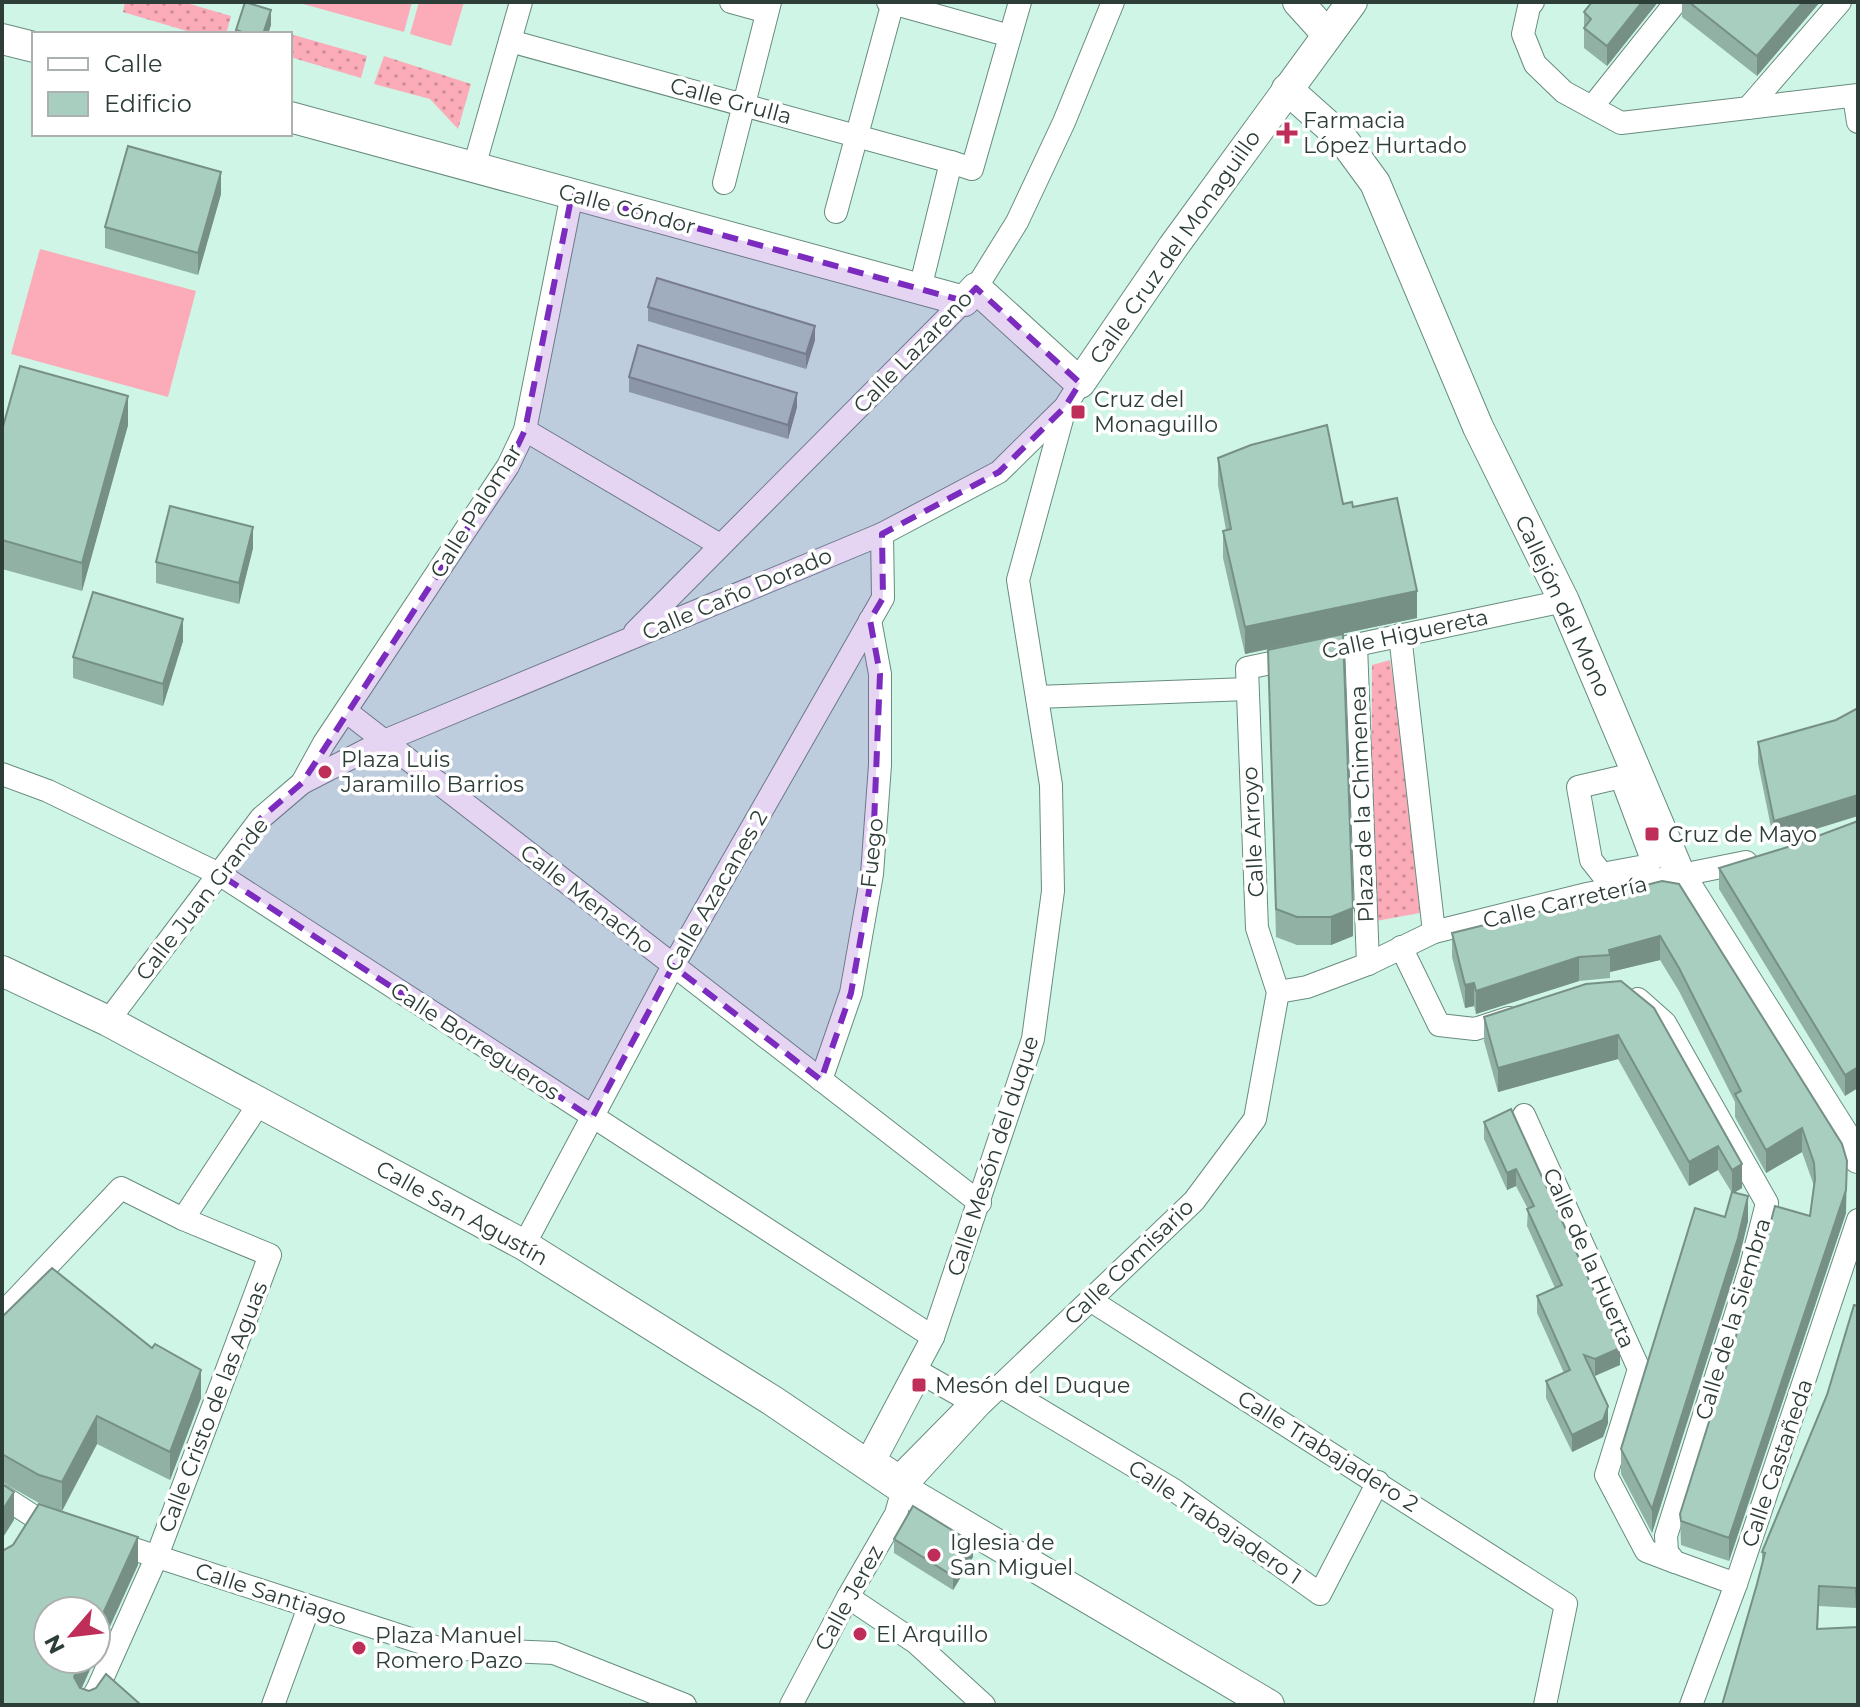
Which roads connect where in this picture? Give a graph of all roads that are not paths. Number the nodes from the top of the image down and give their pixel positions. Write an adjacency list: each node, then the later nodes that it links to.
1 (521, 2): 15 (street)
2 (731, 2): 11 (street)
3 (892, 2): 13 (street); 24 (street)
4 (1020, 2): 13 (street)
5 (1113, 2): 31 (street, Calle Lazareno)
6 (1298, 2): 12 (street)
7 (1352, 2): 12 (street, Calle Cruz del Monaguillo)
8 (1533, 2): 20 (street)
9 (1676, 2): 20 (street)
10 (1840, 2): 21 (street)
11 (768, 7): 19 (street)
12 (1327, 34): 17 (street, Calle Cruz del Monaguillo)
13 (1010, 36): 25 (street)
14 (2, 39): 16 (street)
15 (510, 41): 19 (street, Calle Grulla); 26 (street)
16 (32, 46)
17 (1287, 89): 32 (street, Calle Cruz del Monaguillo); 36 (street, Callejón del Mono)
18 (1856, 95): 21 (street); 23 (street)
19 (744, 105): 24 (street, Calle Grulla); 27 (street)
20 (1592, 107): 21 (street)
21 (1748, 108)
22 (292, 118): 26 (street, Calle Cóndor)
23 (1858, 122)
24 (858, 137): 25 (street, Calle Grulla); 29 (street)
25 (951, 162): 30 (street)
26 (474, 167): 28 (street, Calle Cóndor)
27 (724, 183)
28 (572, 194): 30 (street, Calle Cóndor); 33 (street, Calle Palomar)
29 (836, 212)
30 (920, 289): 31 (street, Calle Cóndor)
31 (970, 294): 32 (street); 35 (street, Calle Lazareno)
32 (1073, 395): 34 (street, Calle Caño Dorado); 42 (street, Calle Mesón del duque)
33 (525, 430): 35 (street); 43 (street, Calle Palomar)
34 (882, 534): 37 (street, Calle Azacanes 2); 39 (street, Calle Caño Dorado)
35 (720, 545): 39 (street, Calle Lazareno)
36 (1564, 601): 38 (street, Calle Higuereta); 45 (street, Callejón del Mono)
37 (870, 620): 56 (street, Calle Azacanes 2); 62 (street, Fuego)
38 (1400, 635): 40 (street, Calle Higuereta); 53 (street)
39 (626, 640): 44 (street, Calle Caño Dorado)
40 (1356, 645): 41 (street, Calle Higuereta); 55 (street, Plaza de la Chimenea)
41 (1247, 678): 42 (street, Calle Higuereta); 58 (street, Calle Arroyo)
42 (1037, 697): 68 (street, Calle Mesón del duque)
43 (347, 712): 44 (street); 47 (street)
44 (384, 741): 47 (street); 56 (street, Calle Menacho)
45 (1631, 759): 51 (street, Callejón del Mono); 52 (street)
46 (2, 774): 50 (street, Calle Borregueros)
47 (302, 783): 50 (street, Calle Juan Grande)
48 (1771, 857): 51 (street, Calle Carretería)
49 (1645, 866): 49 (street)
50 (219, 874): 61 (street, Calle Juan Grande); 65 (street, Calle Borregueros)
51 (1681, 877): 52 (street, Calle Carretería); 66 (street, Callejón del Mono)
52 (1587, 894): 53 (street, Calle Carretería)
53 (1434, 932): 54 (street, Calle Carretería)
54 (1401, 947): 55 (street, Calle Carretería); 60 (street)
55 (1368, 964): 58 (street, Calle Carretería)
56 (673, 966): 62 (street, Calle Menacho); 65 (street, Calle Azacanes 2)
57 (2, 971): 61 (street, Calle San Agustín)
58 (1278, 992): 72 (street, Calle Comisario)
59 (1612, 992): 81 (street, Calle de la Siembra)
60 (1529, 1011)
61 (108, 1021): 63 (street, Calle San Agustín)
62 (821, 1080): 68 (street, Calle Menacho)
63 (260, 1102): 69 (street); 71 (street, Calle San Agustín)
64 (1524, 1115): 81 (street, Calle de la Huerta)
65 (592, 1118): 71 (street, Calle Azacanes 2); 74 (street, Calle Borregueros)
66 (1848, 1129): 67 (street, Callejón del Mono)
67 (1858, 1158)
68 (980, 1203): 74 (street, Calle Mesón del duque)
69 (183, 1219): 73 (street); 80 (street, Calle Cristo de las Aguas)
70 (1858, 1220): 82 (street, Calle Castañeda)
71 (524, 1245): 76 (street, Calle San Agustín)
72 (1090, 1300): 75 (street, Calle Comisario); 78 (street, Calle Trabajadero 2)
73 (2, 1314)
74 (933, 1337): 76 (street, Calle Mesón del duque)
75 (1000, 1386): 77 (street, Calle Comisario); 78 (street, Calle Trabajadero 1)
76 (866, 1463): 77 (street, Calle San Agustín)
77 (901, 1482): 77 (street); 83 (street, Calle Jerez); 90 (street, Calle San Agustín)
78 (1378, 1482): 91 (street, Calle Trabajadero 2)
79 (2, 1496): 80 (street, Calle Santiago)
80 (157, 1556): 84 (street, Calle Santiago); 85 (street)
81 (1675, 1562): 82 (street)
82 (1736, 1584): 92 (street, Calle Castañeda)
83 (848, 1597): 88 (street, Calle Jerez); 89 (street)
84 (309, 1607): 86 (street); 87 (street, Calle Santiago)
85 (88, 1705)
86 (273, 1705)
87 (685, 1705)
88 (791, 1705)
89 (984, 1705)
90 (1269, 1705)
91 (1545, 1705)
92 (1691, 1705)

